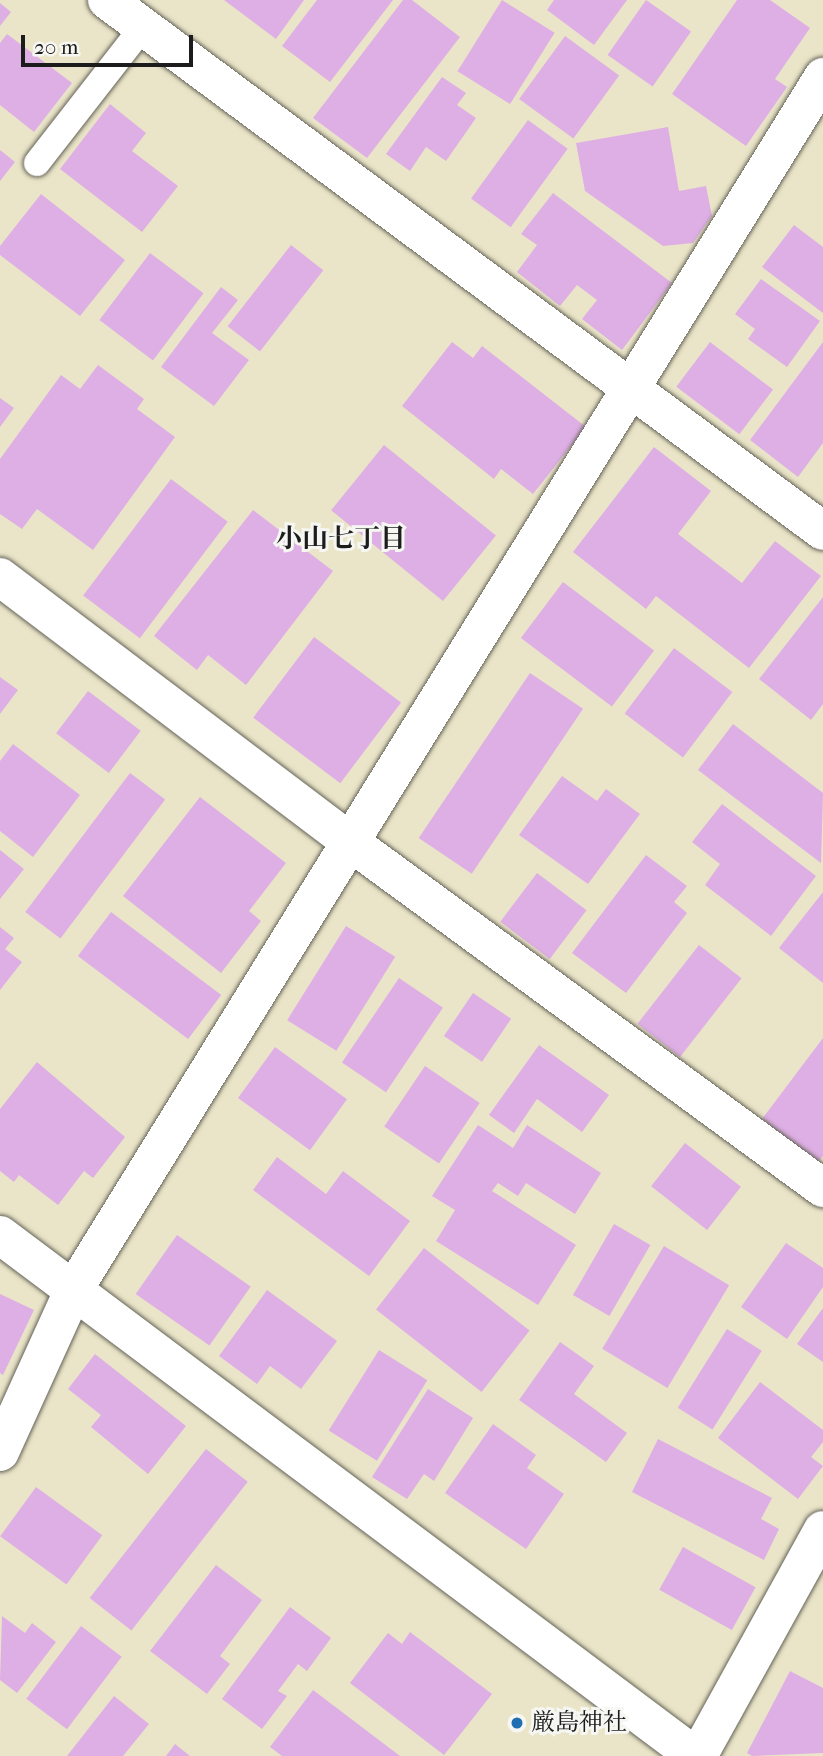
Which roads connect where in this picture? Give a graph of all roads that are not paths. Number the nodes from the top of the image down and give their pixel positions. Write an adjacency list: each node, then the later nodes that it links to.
1 (107, 0): 2 (street)
2 (143, 27): 4 (lane); 5 (street)
3 (823, 77): 5 (street)
4 (37, 163)
5 (630, 388): 6 (street); 8 (street)
6 (823, 531)
7 (0, 578): 8 (street)
8 (350, 842): 9 (street); 11 (street)
9 (823, 1188)
10 (0, 1235): 11 (street)
11 (74, 1289): 12 (street); 14 (street)
12 (0, 1452)
13 (823, 1530): 14 (street)
14 (696, 1756)

